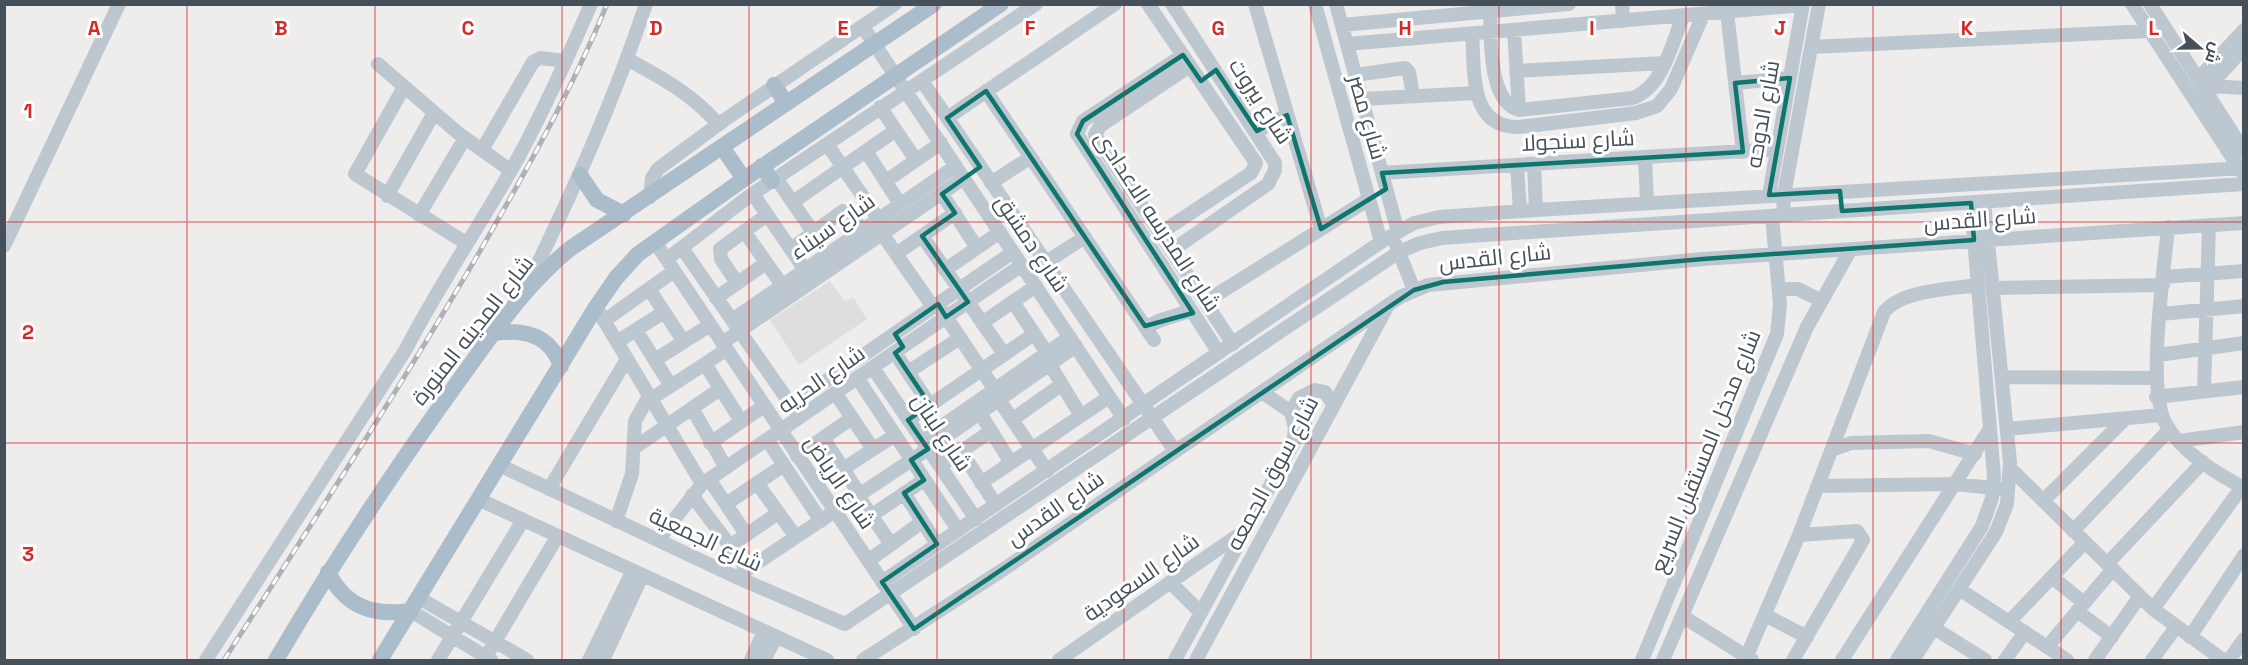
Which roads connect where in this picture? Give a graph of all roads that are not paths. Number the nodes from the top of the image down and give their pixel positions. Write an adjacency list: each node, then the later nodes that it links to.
1 (119, 4): 144 (street)
2 (591, 4): 40 (street)
3 (646, 4): 38 (street)
4 (895, 4): 28 (street)
5 (934, 4): 34 (main road, شارع المدينه المنورة)
6 (1001, 4): 45 (main road)
7 (1036, 4): 48 (street)
8 (1115, 4): 56 (street)
9 (1148, 4): 39 (street, شارع بيروت)
10 (1172, 4): 43 (street, شارع بيروت)
11 (1255, 4): 66 (street)
12 (1315, 4): 109 (street, شارع مصر)
13 (1336, 4): 27 (street, شارع مصر)
14 (1569, 4): 18 (street)
15 (1622, 4): 26 (street)
16 (2132, 4): 31 (street)
17 (2150, 4): 52 (street)
18 (1562, 5): 20 (street)
19 (1802, 7): 21 (street); 23 (street); 47 (street, شارع الدوحه)
20 (1490, 8): 22 (street); 32 (street)
21 (1818, 9): 36 (street, شارع الدوحه)
22 (1414, 11): 27 (street)
23 (1727, 12): 24 (street); 50 (street)
24 (1703, 15): 25 (street); 64 (street)
25 (1683, 16): 26 (street); 41 (street)
26 (1623, 21): 29 (street)
27 (1342, 25): 35 (street, شارع مصر)
28 (862, 27): 34 (street, شارع دمشق); 51 (street)
29 (1514, 30): 32 (street); 44 (street)
30 (2244, 30): 52 (street)
31 (2150, 31): 36 (street); 93 (street)
32 (1491, 32): 33 (street); 63 (street)
33 (1472, 34): 35 (street); 57 (street)
34 (874, 44): 45 (street, شارع دمشق); 61 (main road, شارع المدينه المنورة)
35 (1347, 44): 46 (street, شارع مصر)
36 (1811, 48): 106 (street, شارع الدوحه)
37 (2244, 48): 52 (street)
38 (627, 59): 69 (street); 95 (street)
39 (1187, 61): 49 (street, شارع بيروت); 136 (street, شارع المدرسه الاعدادى); 183 (street, شارع المدرسه الاعدادى)
40 (566, 62): 78 (street); 92 (street)
41 (1664, 63): 44 (street); 58 (street)
42 (378, 64): 53 (street)
43 (1216, 70): 49 (street); 67 (street, شارع بيروت)
44 (1516, 71): 63 (street)
45 (895, 75): 55 (street, شارع دمشق); 89 (main road)
46 (1355, 75): 59 (street); 60 (street, شارع مصر)
47 (1790, 78): 50 (street); 80 (street, شارع الدوحه)
48 (922, 81): 55 (street); 68 (street, شارع دمشق)
49 (1201, 81): 70 (street, شارع بيروت)
50 (1735, 83): 83 (street)
51 (774, 85): 61 (main road); 69 (street)
52 (2205, 85): 54 (street); 82 (street)
53 (404, 87): 65 (street); 107 (street)
54 (2244, 88)
55 (906, 91): 62 (street); 75 (street, شارع دمشق)
56 (986, 91): 68 (street); 84 (street)
57 (1476, 93): 59 (street); 64 (street)
58 (1641, 95): 63 (street); 64 (street)
59 (1413, 96): 60 (street)
60 (1362, 99): 94 (street, شارع مصر)
61 (786, 103): 77 (main road, شارع المدينه المنورة)
62 (880, 107): 71 (street); 76 (street)
63 (1519, 110)
64 (1647, 111)
65 (434, 113): 74 (street); 107 (street)
66 (1287, 115): 72 (street); 73 (street)
67 (1248, 117): 70 (street); 72 (street, شارع بيروت)
68 (947, 118): 101 (street, شارع دمشق)
69 (718, 124): 108 (street)
70 (1233, 127): 136 (street, شارع بيروت)
71 (896, 130): 81 (street); 86 (street)
72 (1257, 131): 79 (street, شارع بيروت)
73 (1293, 137): 79 (street); 130 (street)
74 (465, 138): 78 (street); 122 (street)
75 (940, 143): 86 (street); 90 (street, شارع دمشق)
76 (827, 144): 91 (street); 98 (street)
77 (722, 147): 97 (main road); 108 (main road, شارع المدينه المنورة)
78 (482, 150): 92 (street)
79 (1270, 150): 150 (street, شارع بيروت)
80 (1777, 150): 83 (street, شارع سنجولا); 105 (street, شارع الدوحه)
81 (866, 151): 91 (street); 99 (street)
82 (2244, 151)
83 (1743, 152): 85 (street, شارع سنجولا)
84 (1031, 157): 101 (street); 139 (street)
85 (1645, 157): 87 (street, شارع سنجولا); 112 (street)
86 (916, 160): 99 (street)
87 (1534, 164): 88 (street, شارع سنجولا); 116 (street)
88 (1517, 165): 94 (street, شارع سنجولا); 117 (street)
89 (762, 166): 97 (main road); 98 (main road)
90 (956, 166): 96 (street, شارع دمشق); 113 (street, شارع سيناء)
91 (843, 168): 110 (street); 125 (street)
92 (510, 170): 143 (street)
93 (2242, 170): 102 (street)
94 (1382, 173): 138 (street, شارع مصر)
95 (580, 175): 120 (main road); 174 (street)
96 (964, 178): 104 (street, شارع سيناء); 114 (street, شارع دمشق)
97 (744, 179): 142 (main road)
98 (774, 180): 103 (street); 110 (street)
99 (886, 181): 113 (street)
100 (2244, 184): 111 (street, شارع القدس)
101 (995, 189): 114 (street); 157 (street, شارع دمشق)
102 (1840, 191): 106 (street); 118 (street)
103 (753, 194): 121 (street); 145 (street)
104 (942, 194): 119 (street); 135 (street, شارع سيناء)
105 (1769, 195): 106 (street); 112 (street)
106 (1784, 195): 123 (street, شارع الدوحه)
107 (387, 196): 122 (street)
108 (650, 197): 120 (main road, شارع المدينه المنورة)
109 (1369, 199): 130 (street); 138 (street, شارع مصر)
110 (793, 202): 133 (street)
111 (1978, 202): 118 (street, شارع القدس); 141 (street)
112 (1647, 203): 115 (street)
113 (900, 204): 125 (street, شارع سيناء)
114 (982, 206): 134 (street, شارع دمشق)
115 (1589, 207): 116 (street); 129 (street)
116 (1536, 210): 117 (street)
117 (1520, 211): 124 (street)
118 (1842, 212): 123 (street, شارع القدس)
119 (955, 213): 137 (street); 146 (street)
120 (624, 214): 174 (main road, شارع المدينه المنورة)
121 (767, 214): 132 (street); 147 (street)
122 (419, 215): 143 (street)
123 (1777, 216): 129 (street, شارع القدس); 154 (street, شارع مدخل المستقبل السريع)
124 (1439, 217): 138 (street); 140 (street)
125 (879, 219): 131 (street, شارع سيناء); 135 (street)
126 (2244, 223): 127 (street, شارع القدس)
127 (2210, 225): 128 (street, شارع القدس); 163 (street)
128 (2168, 227): 141 (street, شارع القدس); 164 (street)
129 (1591, 228): 140 (street, شارع القدس)
130 (1321, 229): 179 (street)
131 (862, 230): 133 (street); 149 (street, شارع سيناء)
132 (744, 231): 155 (street); 165 (street)
133 (813, 232): 147 (street)
134 (1000, 232): 146 (street); 151 (street, شارع دمشق)
135 (886, 234): 153 (street); 156 (street, شارع سيناء)
136 (1159, 234): 150 (street, شارع المدرسه الاعدادى)
137 (922, 236): 153 (street); 161 (street)
138 (1390, 236): 152 (street); 203 (street)
139 (1085, 237): 157 (street); 192 (street)
140 (1442, 238): 152 (street, شارع القدس)
141 (1981, 239): 148 (street, شارع القدس); 167 (street); 169 (street)
142 (655, 242): 158 (street, شارع الرياض); 186 (main road)
143 (466, 243): 353 (street)
144 (4, 246)
145 (682, 248): 158 (street); 175 (street, شارع الرياض)
146 (977, 248): 161 (street)
147 (791, 249): 160 (street)
148 (1851, 249): 154 (street, شارع القدس); 176 (street, شارع مدخل المستقبل السريع)
149 (833, 250): 156 (street); 160 (street, شارع سيناء)
150 (1171, 250): 179 (street, شارع المدرسه الاعدادى)
151 (1013, 252): 159 (street, شارع دمشق); 172 (street, شارع الحريه)
152 (1399, 252): 173 (street); 248 (street, شارع القدس)
153 (896, 254): 180 (street)
154 (1775, 254): 171 (street, شارع مدخل المستقبل السريع); 173 (street, شارع القدس)
155 (766, 263): 165 (street); 166 (street)
156 (842, 263): 191 (street, شارع سيناء)
157 (1045, 263): 236 (street, شارع دمشق)
158 (670, 265): 170 (street); 190 (street, شارع الرياض)
159 (1022, 265): 168 (street, شارع دمشق); 177 (street, شارع الحريه)
160 (805, 270): 166 (street, شارع سيناء)
161 (945, 270): 172 (street)
162 (2244, 271): 163 (street)
163 (2208, 274): 164 (street); 184 (street)
164 (2164, 281): 169 (street); 187 (street)
165 (737, 283): 175 (street)
166 (782, 285): 191 (street, شارع سيناء)
167 (1978, 285): 252 (street); 267 (street)
168 (1036, 286): 178 (street); 199 (street, شارع دمشق)
169 (1993, 288): 218 (street)
170 (649, 289): 185 (street); 186 (street)
171 (1779, 289): 176 (street); 368 (street, شارع مدخل المستقبل السريع)
172 (959, 290): 177 (street); 180 (street, شارع الحريه)
173 (1414, 290): 181 (street, شارع القدس)
174 (524, 293): 194 (main road, شارع المدينه المنورة)
175 (716, 298): 191 (street, شارع الرياض)
176 (1820, 300): 335 (street, شارع مدخل المستقبل السريع)
177 (968, 302): 188 (street, شارع الحريه); 189 (street)
178 (1013, 302): 189 (street); 196 (street)
179 (1205, 302): 203 (street, شارع المدرسه الاعدادى)
180 (935, 306): 188 (street); 195 (street, شارع الحريه)
181 (1388, 306): 226 (street, شارع القدس); 232 (street, شارع سوق الجمعه)
182 (2244, 306): 184 (street)
183 (1190, 310): 192 (street); 207 (street, شارع المدرسه الاعدادى)
184 (2207, 310): 187 (street); 205 (street)
185 (664, 312): 193 (street); 201 (street)
186 (600, 314): 200 (street); 214 (main road)
187 (2161, 314): 209 (street)
188 (946, 317): 197 (street); 206 (street, شارع الحريه)
189 (982, 323): 208 (street)
190 (710, 325): 201 (street); 204 (street, شارع الرياض)
191 (736, 325): 204 (street); 233 (street, شارع الرياض)
192 (1146, 327): 198 (street)
193 (636, 330): 200 (street); 212 (street)
194 (494, 333): 214 (main road); 321 (main road, شارع المدينه المنورة)
195 (895, 334): 206 (street); 233 (street, شارع الحريه)
196 (1034, 334): 208 (street); 210 (street)
197 (960, 338): 216 (street); 217 (street)
198 (1154, 340)
199 (1073, 341): 210 (street); 229 (street, شارع دمشق)
200 (617, 342): 211 (street)
201 (684, 342): 212 (street)
202 (2244, 343): 205 (street)
203 (1233, 344): 207 (street)
204 (724, 346): 213 (street); 235 (street, شارع الرياض)
205 (2205, 348): 209 (street); 225 (street)
206 (899, 350): 215 (street, شارع الحريه); 217 (street)
207 (1219, 353): 236 (street)
208 (1004, 354): 216 (street)
209 (2158, 355): 219 (street)
210 (1048, 358): 221 (street); 228 (street)
211 (627, 359): 231 (street); 290 (street)
212 (655, 360): 222 (street)
213 (705, 364): 222 (street); 224 (street)
214 (561, 366): 276 (main road)
215 (873, 368): 220 (street, شارع الحريه); 246 (street, شارع لبنان)
216 (981, 370): 228 (street); 234 (street)
217 (908, 372): 234 (street)
218 (2002, 377): 219 (street); 251 (street)
219 (2156, 378): 230 (street)
220 (858, 379): 227 (street, شارع الحريه); 258 (street, شارع لبنان)
221 (1061, 385): 240 (street); 247 (street)
222 (671, 386): 231 (street)
223 (2244, 387): 225 (street)
224 (720, 389): 237 (street); 249 (street)
225 (2204, 391): 230 (street)
226 (1262, 392): 238 (street, شارع سوق الجمعه); 269 (street, شارع القدس)
227 (836, 394): 242 (street, شارع الحريه); 243 (street)
228 (997, 395): 239 (street); 247 (street); 263 (street)
229 (1109, 397): 240 (street); 245 (street, شارع دمشق)
230 (2156, 397): 241 (street)
231 (650, 398): 250 (street); 264 (street)
232 (1333, 404): 238 (street); 367 (street, شارع سوق الجمعه)
233 (791, 405): 242 (street, شارع الرياض)
234 (930, 405): 246 (street)
235 (764, 406): 249 (street); 255 (street, شارع الرياض)
236 (1143, 406): 245 (street); 248 (street, شارع دمشق)
237 (692, 408): 250 (street); 262 (street)
238 (1291, 412): 306 (street, شارع سوق الجمعه)
239 (980, 413): 254 (street); 263 (street)
240 (1086, 413): 256 (street); 266 (street)
241 (2161, 415): 244 (street); 253 (street)
242 (801, 418): 255 (street, شارع الحريه)
243 (852, 418): 259 (street); 265 (street)
244 (2126, 418): 251 (street); 295 (street)
245 (1124, 419): 256 (street)
246 (908, 420): 263 (street, شارع لبنان)
247 (1013, 420): 266 (street)
248 (1153, 420): 269 (street, شارع دمشق); 310 (street, شارع القدس)
249 (741, 421): 262 (street)
250 (667, 425): 264 (street); 286 (street)
251 (2007, 429): 280 (street)
252 (1989, 430): 270 (street); 288 (street)
253 (2169, 430): 261 (street); 307 (street)
254 (991, 431): 268 (street); 274 (street)
255 (781, 432): 260 (street, شارع الحريه); 271 (street, شارع الرياض)
256 (1104, 432): 281 (street)
257 (2244, 432): 261 (street)
258 (895, 435): 265 (street); 272 (street, شارع لبنان)
259 (824, 439): 271 (street); 279 (street)
260 (768, 441): 275 (street); 278 (street, شارع الحريه)
261 (2179, 441): 273 (street)
262 (710, 442): 278 (street)
263 (925, 445): 272 (street); 277 (street, شارع لبنان)
264 (634, 448): 302 (street)
265 (873, 449): 279 (street)
266 (1032, 449): 274 (street); 281 (street)
267 (1832, 450): 270 (street); 287 (street)
268 (961, 451): 277 (street); 284 (street)
269 (1174, 451): 340 (street, شارع القدس)
270 (1974, 454): 285 (street)
271 (797, 456): 298 (street, شارع الرياض)
272 (911, 460): 282 (street, شارع لبنان); 293 (street)
273 (2203, 462): 289 (street); 320 (street)
274 (1011, 463): 284 (street)
275 (784, 465): 283 (street); 303 (street)
276 (501, 466): 290 (street, شارع الجمعية); 294 (main road)
277 (940, 466): 305 (street, شارع لبنان)
278 (726, 468): 286 (street, شارع الحريه)
279 (843, 469): 293 (street)
280 (2011, 469): 291 (street); 295 (street)
281 (1047, 471): 297 (street)
282 (924, 480): 292 (street); 305 (street, شارع لبنان)
283 (757, 483): 296 (street); 299 (street)
284 (981, 483): 297 (street)
285 (1955, 484): 287 (street); 288 (street); 371 (street)
286 (701, 486): 296 (street); 313 (street, شارع الحريه); 317 (street)
287 (1819, 486): 309 (street)
288 (1993, 488): 291 (street); 327 (street)
289 (2243, 488): 332 (street)
290 (549, 489): 302 (street, شارع الجمعية)
291 (2009, 490): 327 (street)
292 (903, 494): 300 (street); 304 (street)
293 (859, 495): 298 (street); 300 (street)
294 (480, 500): 301 (street); 330 (main road)
295 (2043, 501): 307 (street)
296 (726, 504): 308 (street)
297 (996, 505): 305 (street)
298 (835, 512): 303 (street); 319 (street, شارع الرياض)
299 (778, 513): 308 (street); 312 (street)
300 (872, 515): 315 (street)
301 (523, 520): 311 (street); 336 (street)
302 (616, 521): 313 (street, شارع الجمعية)
303 (821, 521): 312 (street)
304 (922, 522): 315 (street); 316 (street)
305 (967, 524): 310 (street); 316 (street)
306 (1247, 528): 326 (street, شارع السعودية); 333 (street, شارع سوق الجمعه)
307 (2073, 531): 314 (street)
308 (746, 534): 317 (street)
309 (1799, 535): 334 (street); 344 (street)
310 (978, 536): 328 (street, شارع القدس)
311 (558, 537): 323 (street); 348 (street)
312 (796, 537): 322 (street)
313 (658, 540): 322 (street, شارع الجمعية)
314 (2084, 543): 320 (street); 324 (street)
315 (891, 544): 319 (street)
316 (937, 544): 325 (street)
317 (730, 546): 322 (street)
318 (2244, 555): 346 (street)
319 (867, 561): 325 (street, شارع الرياض)
320 (2110, 567): 329 (street); 331 (street)
321 (328, 572): 330 (main road); 354 (main road, شارع المدينه المنورة)
322 (741, 573): 328 (street, شارع الجمعية)
323 (637, 574): 342 (street); 359 (street); 360 (street)
324 (2052, 577): 331 (street); 337 (street)
325 (882, 582): 328 (street, شارع الرياض)
326 (1170, 582): 333 (street); 365 (street, شارع السعودية)
327 (1950, 594): 337 (street); 339 (street); 372 (street)
328 (890, 595): 340 (street, شارع الرياض)
329 (2140, 596): 332 (street); 345 (street)
330 (415, 605): 336 (street); 343 (street); 355 (main road)
331 (2081, 607): 345 (street); 349 (street)
332 (2153, 609): 338 (street)
333 (1201, 613): 366 (street, شارع سوق الجمعه)
334 (1765, 615): 344 (street); 352 (street)
335 (1682, 616): 352 (street); 369 (street, شارع مدخل المستقبل السريع)
336 (461, 622): 343 (street); 348 (street)
337 (2009, 622): 341 (street)
338 (2176, 627): 346 (street); 378 (street)
339 (1934, 628): 373 (street); 374 (street)
340 (914, 629): 350 (street, شارع القدس)
341 (2025, 632): 349 (street); 375 (street)
342 (769, 636): 361 (street); 362 (street); 363 (street)
343 (452, 637): 356 (street); 357 (street)
344 (1807, 637): 370 (street)
345 (2112, 637): 377 (street)
346 (2190, 637): 351 (street)
347 (2244, 639): 380 (street)
348 (495, 642): 357 (street); 358 (street)
349 (2047, 647): 376 (street)
350 (885, 654): 364 (street, شارع القدس)
351 (2207, 656): 379 (street)
352 (1748, 659)
353 (206, 660)
354 (276, 660)
355 (380, 660)
356 (438, 660)
357 (487, 660)
358 (527, 660)
359 (589, 660)
360 (603, 660)
361 (751, 660)
362 (764, 660)
363 (827, 660)
364 (863, 660)
365 (1059, 660)
366 (1175, 660)
367 (1196, 660)
368 (1642, 660)
369 (1663, 660)
370 (1793, 660)
371 (1842, 660)
372 (1897, 660)
373 (1913, 660)
374 (1985, 660)
375 (2005, 660)
376 (2067, 660)
377 (2095, 660)
378 (2152, 660)
379 (2223, 660)
380 (2229, 660)

